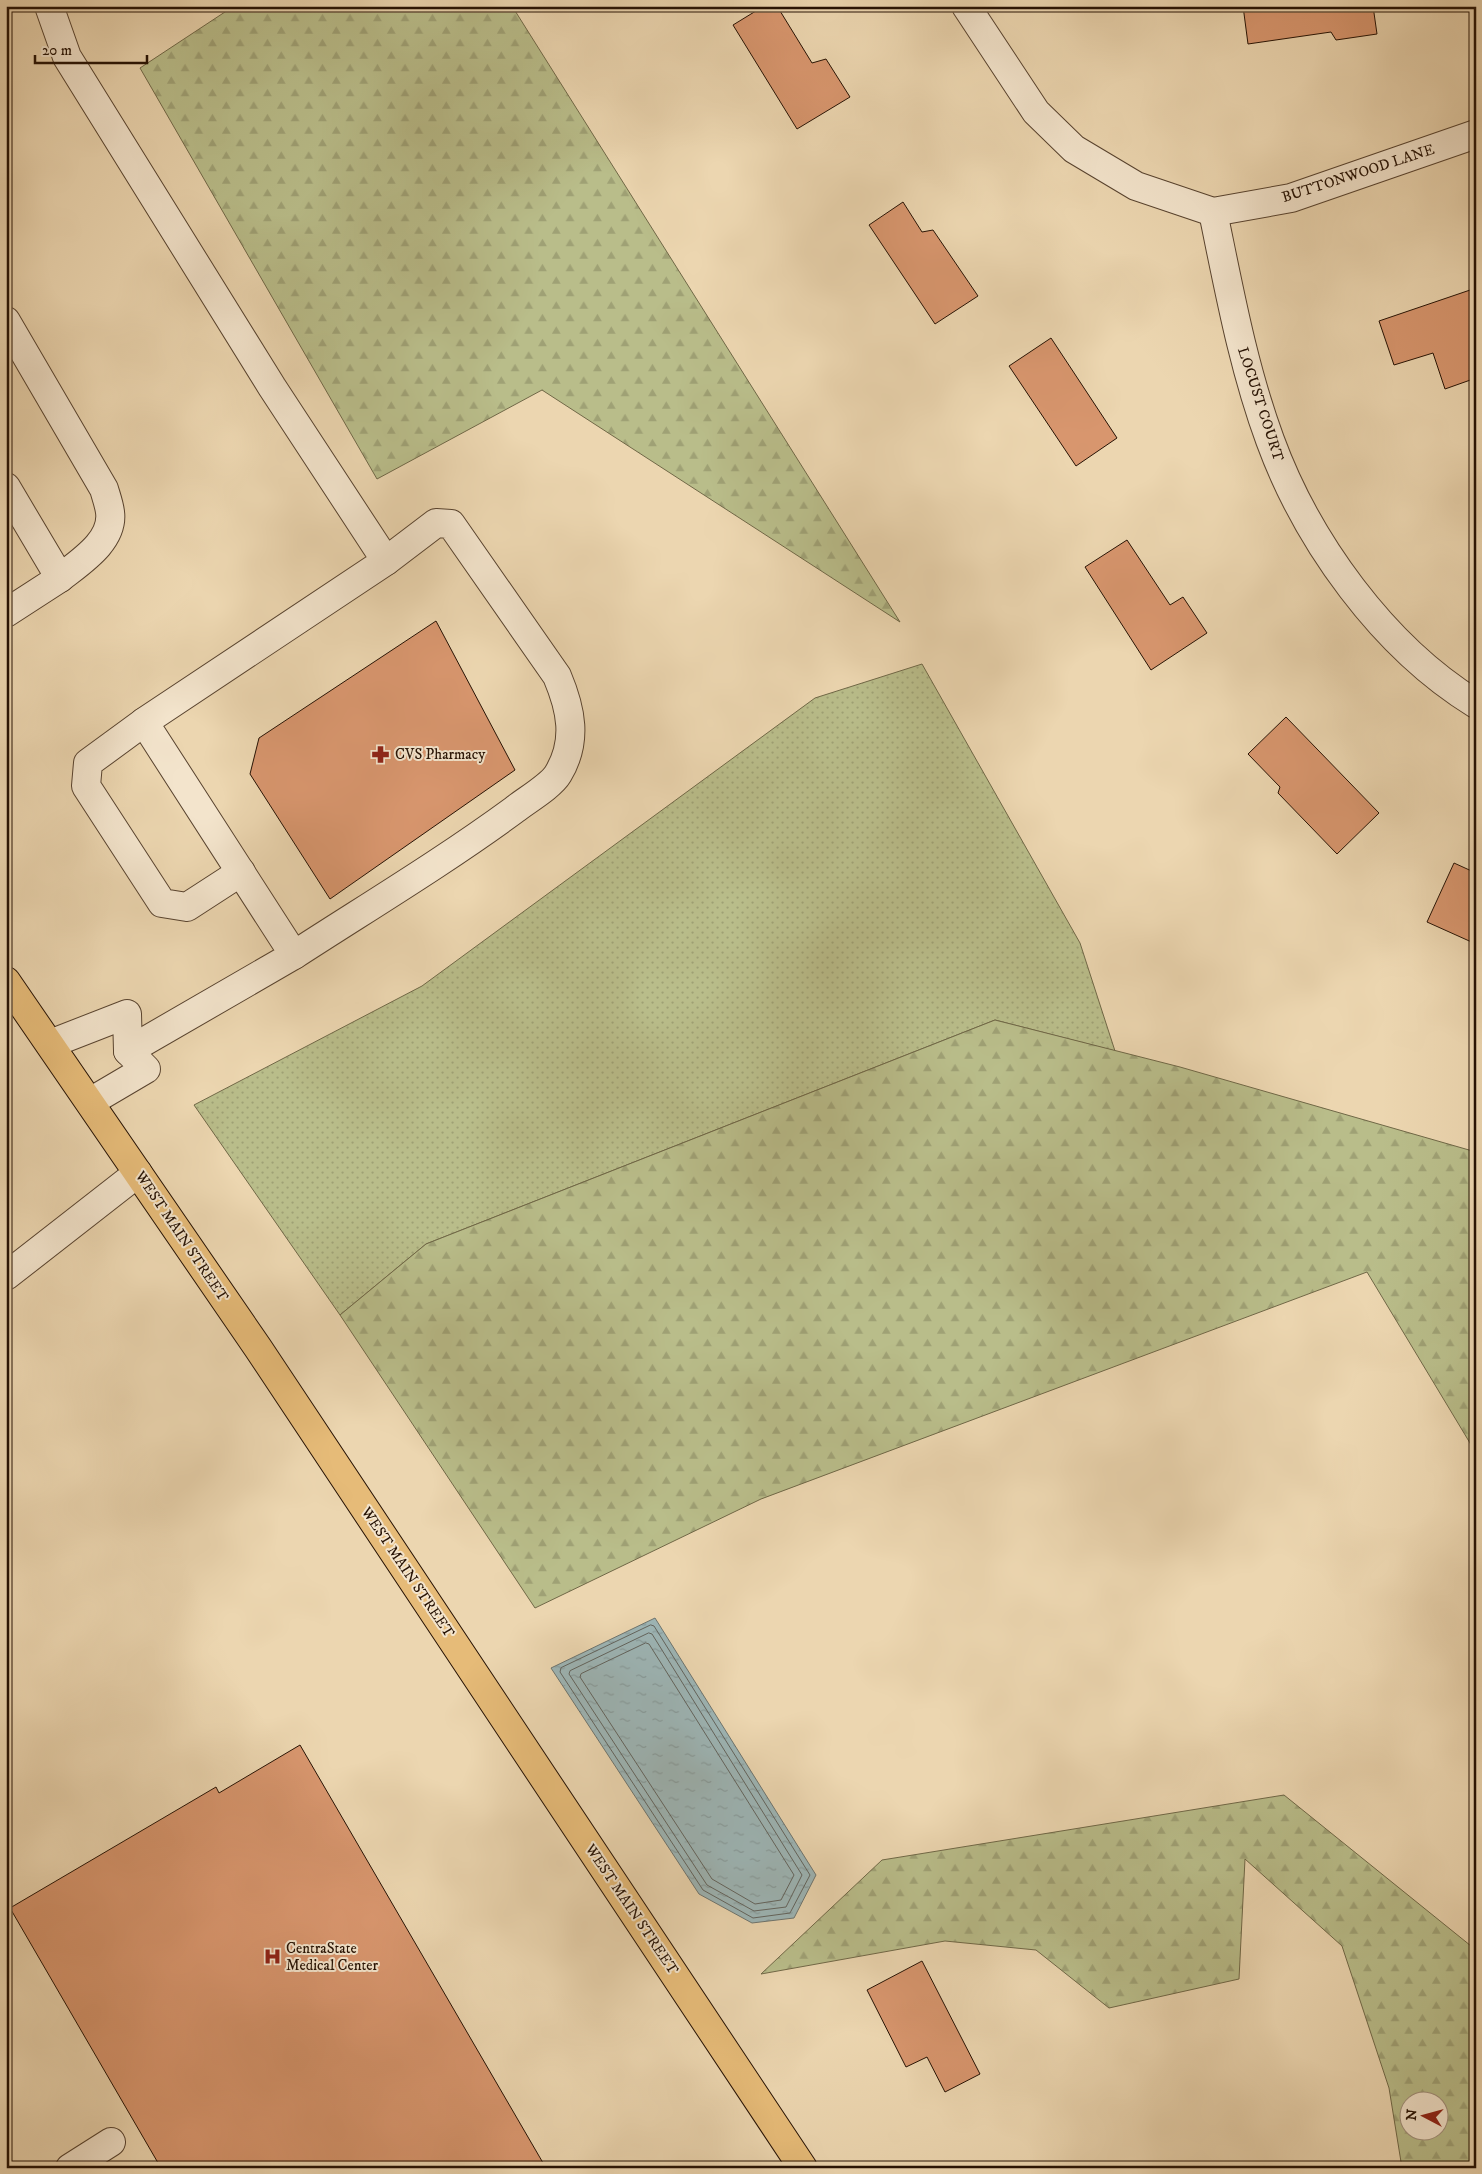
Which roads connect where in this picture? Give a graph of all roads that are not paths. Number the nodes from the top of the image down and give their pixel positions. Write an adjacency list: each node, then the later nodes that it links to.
1 (49, 6): 7 (street)
2 (966, 6): 4 (street, BUTTONWOOD LANE)
3 (1476, 134): 4 (street, BUTTONWOOD LANE)
4 (1213, 212): 10 (street, LOCUST COURT)
5 (6, 321): 8 (street)
6 (6, 487): 8 (street)
7 (386, 561): 11 (street); 13 (street)
8 (60, 578): 9 (street)
9 (6, 612)
10 (1476, 704)
11 (144, 722): 12 (street); 12 (street)
12 (241, 872): 13 (street)
13 (294, 955): 16 (street)
14 (6, 981): 15 (main road, WEST MAIN STREET)
15 (50, 1044): 16 (street); 17 (main road, WEST MAIN STREET)
16 (128, 1051): 17 (street)
17 (90, 1102): 18 (main road, WEST MAIN STREET)
18 (138, 1173): 19 (street); 22 (main road, WEST MAIN STREET)
19 (6, 1276)
20 (111, 2142): 21 (street)
21 (70, 2168)
22 (803, 2168)

